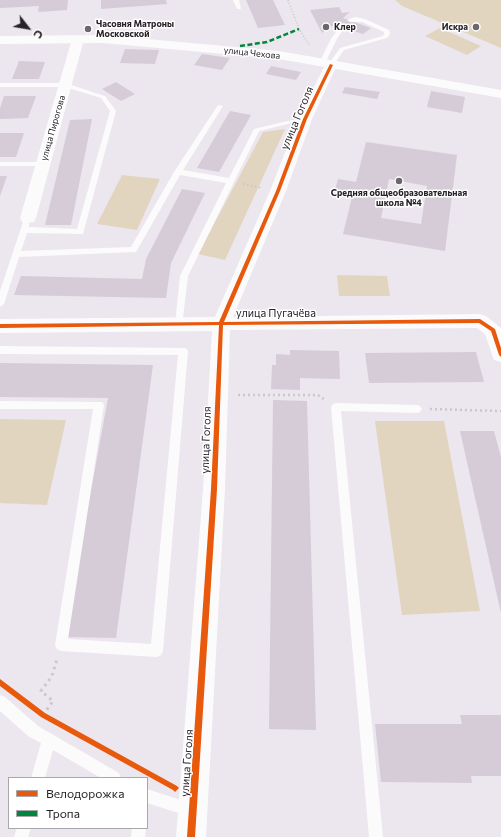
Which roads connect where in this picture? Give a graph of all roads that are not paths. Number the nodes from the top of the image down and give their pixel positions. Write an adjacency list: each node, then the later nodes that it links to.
1 (236, 0): 2 (lane)
2 (239, 8)
3 (350, 20): 7 (lane)
4 (342, 28): 7 (lane)
5 (78, 39): 6 (street, улица Чехова); 7 (street, улица Чехова); 9 (street, улица Пирогова)
6 (0, 40)
7 (326, 64): 10 (street, улица Чехова); 12 (street, улица Гоголя)
8 (0, 85): 9 (lane)
9 (65, 85): 14 (street, улица Пирогова); 17 (lane)
10 (501, 94)
11 (220, 106): 15 (lane)
12 (305, 119): 16 (lane); 20 (street, улица Гоголя)
13 (0, 164): 14 (lane)
14 (43, 164): 17 (street, улица Пирогова)
15 (178, 172): 16 (lane); 18 (lane)
16 (231, 181): 21 (lane)
17 (26, 224): 18 (lane)
18 (16, 254): 19 (lane)
19 (0, 304)
20 (221, 323): 21 (street, улица Пугачёва); 24 (street, улица Пугачёва); 32 (street, улица Гоголя)
21 (179, 324): 22 (street, улица Пугачёва)
22 (0, 326)
23 (0, 350): 25 (lane)
24 (501, 355)
25 (0, 405)
26 (417, 409): 34 (lane)
27 (0, 702): 28 (lane)
28 (49, 740): 29 (lane); 30 (lane)
29 (38, 777)
30 (112, 777)
31 (148, 796): 32 (lane)
32 (194, 811): 33 (street, улица Гоголя)
33 (191, 837)
34 (376, 837)

